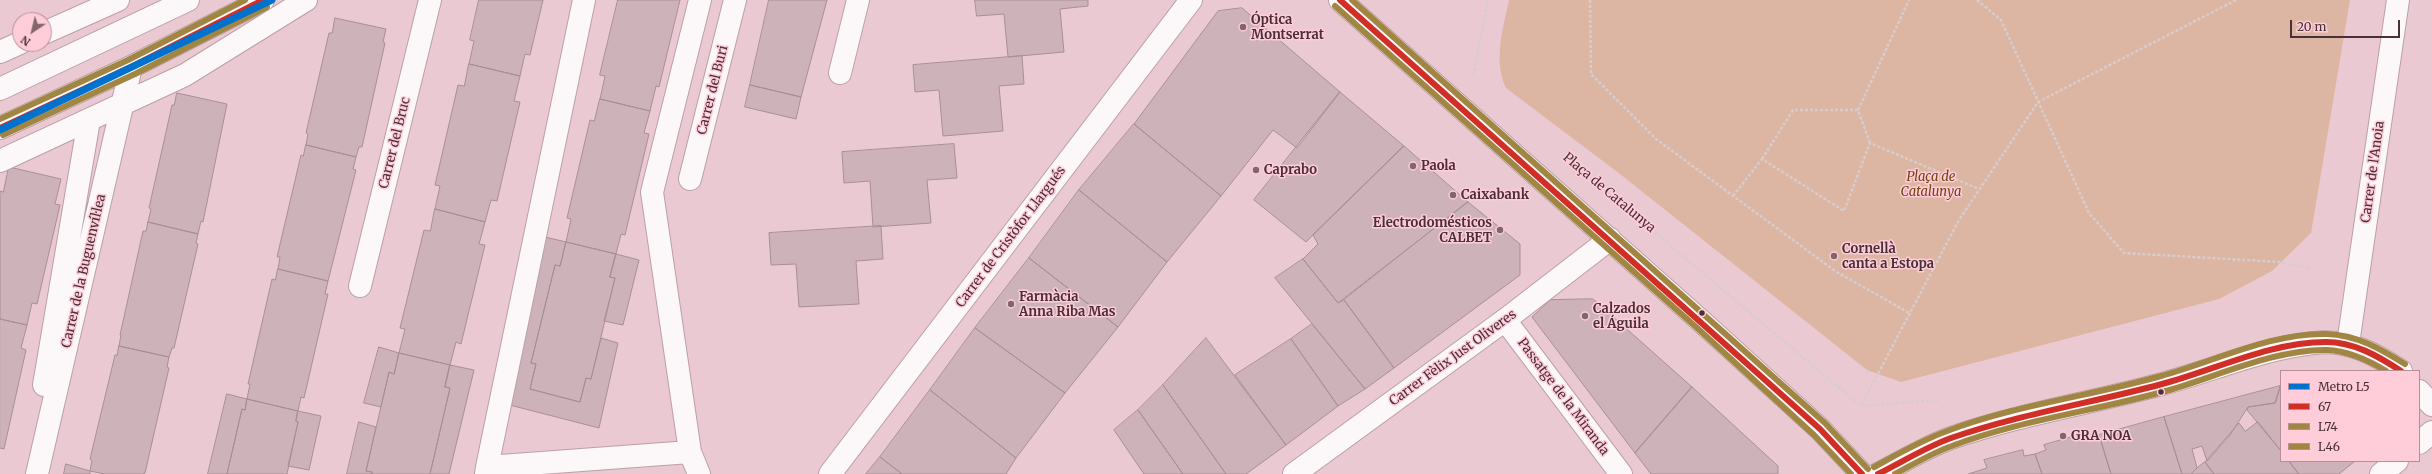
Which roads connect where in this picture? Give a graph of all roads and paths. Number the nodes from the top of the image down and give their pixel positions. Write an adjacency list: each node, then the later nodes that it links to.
1 (118, 0): 18 (street)
2 (188, 0): 24 (street)
3 (263, 0): 21 (street)
4 (306, 0): 26 (street)
5 (430, 0): 39 (street, Carrer del Bruc)
6 (584, 0): 52 (street)
7 (700, 0): 50 (street)
8 (735, 0): 34 (street, Carrer del Buri)
9 (858, 0): 22 (street)
10 (1191, 0): 56 (street, Carrer de Cristòfor Llargués)
11 (1340, 0): 37 (street)
12 (1488, 0): 23 (path)
13 (1590, 0): 36 (path)
14 (1909, 0): 27 (path)
15 (1977, 0): 25 (path)
16 (2236, 0): 25 (path)
17 (2398, 0): 42 (street, Carrer de l'Anoia)
18 (52, 29)
19 (12, 47): 20 (street)
20 (0, 52)
21 (131, 67): 26 (street, Carrer de la Buguenvíl·lea); 29 (street)
22 (840, 73)
23 (1473, 79)
24 (0, 89)
25 (2038, 102): 35 (path); 38 (path)
26 (122, 104): 28 (street); 54 (street, Carrer de la Buguenvíl·lea)
27 (1858, 110): 30 (path); 31 (path)
28 (89, 120): 32 (street); 53 (street)
29 (0, 128)
30 (1870, 143): 31 (path); 35 (path)
31 (1762, 158): 36 (path)
32 (0, 161)
33 (1576, 166): 47 (path, Plaça de Catalunya)
34 (690, 179)
35 (1979, 189): 40 (path)
36 (1733, 196): 40 (path)
37 (1610, 239): 41 (street, Carrer Fèlix Just Oliveres); 59 (street)
38 (2311, 269)
39 (360, 286)
40 (1911, 314): 47 (path)
41 (1505, 320): 57 (street, Carrer Fèlix Just Oliveres); 58 (street, Passatge de la Miranda)
42 (2348, 344): 43 (street); 60 (street)
43 (2399, 370)
44 (2420, 392): 46 (street)
45 (1939, 400): 47 (path)
46 (2432, 405)
47 (1861, 406)
48 (2432, 432): 49 (street)
49 (2420, 442)
50 (690, 452): 52 (street); 55 (street)
51 (2396, 462): 61 (street)
52 (486, 470)
53 (29, 474)
54 (37, 474)
55 (699, 474)
56 (830, 474)
57 (1294, 474)
58 (1621, 474)
59 (1862, 474)
60 (1878, 474)
61 (2380, 474)

